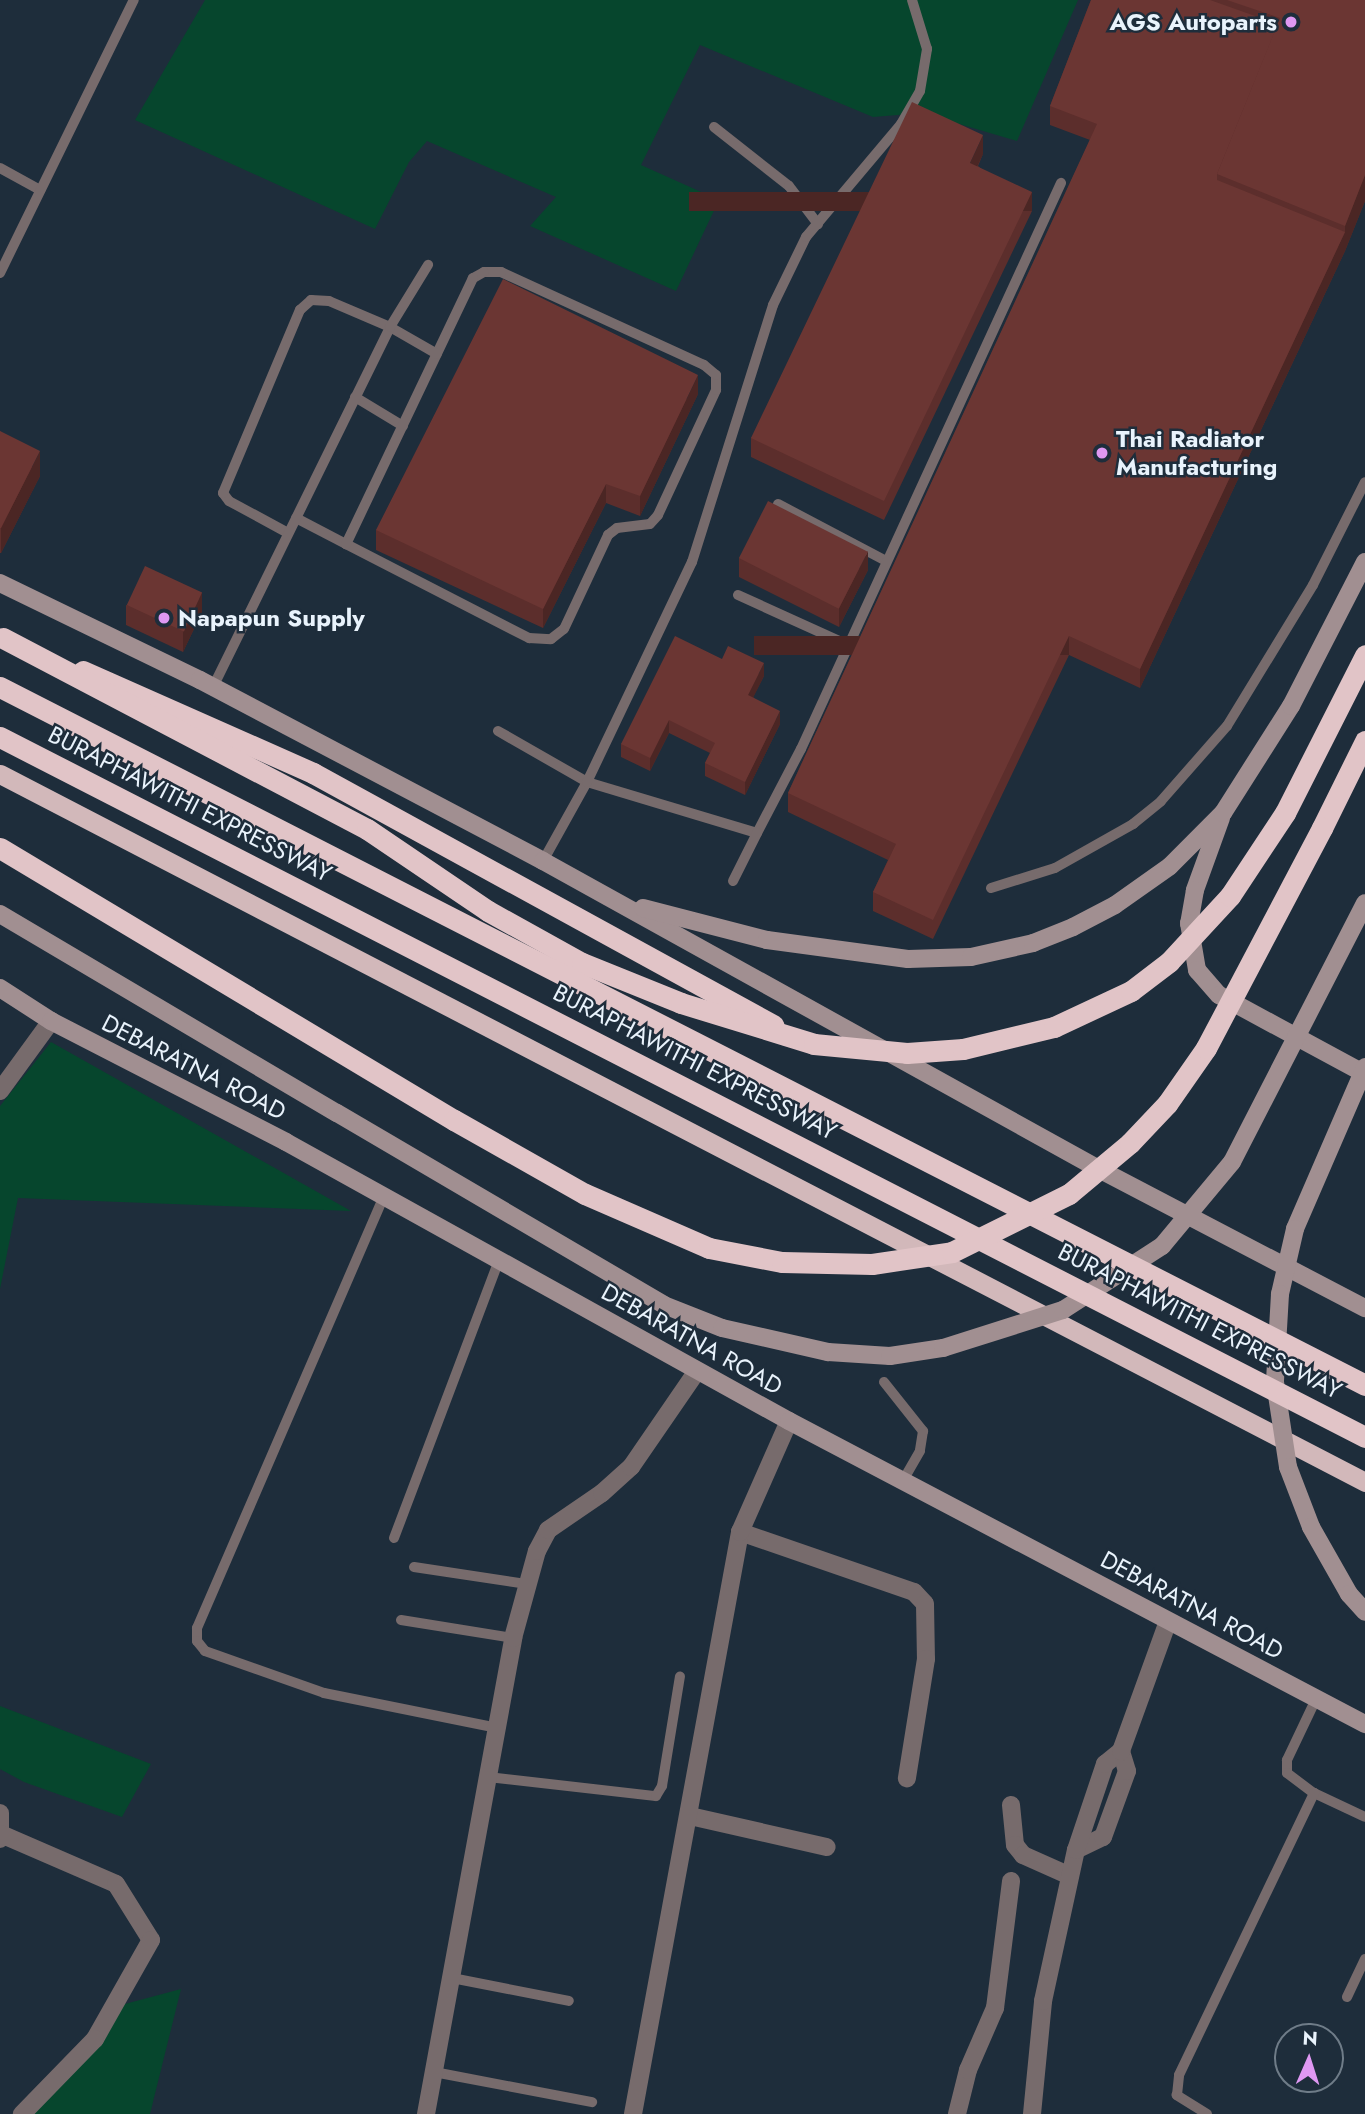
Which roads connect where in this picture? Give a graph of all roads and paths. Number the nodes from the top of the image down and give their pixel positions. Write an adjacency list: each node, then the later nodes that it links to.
1 (134, 0): 6 (lane)
2 (912, 0): 7 (lane)
3 (714, 127): 7 (lane)
4 (0, 168): 6 (lane)
5 (1061, 183): 19 (lane)
6 (40, 190): 9 (lane)
7 (818, 223): 33 (lane)
8 (428, 265): 10 (lane)
9 (0, 272)
10 (390, 327): 11 (lane); 12 (lane); 17 (lane)
11 (437, 354): 13 (lane); 18 (lane)
12 (355, 397): 13 (lane); 16 (lane)
13 (402, 426): 18 (lane)
14 (1365, 482): 39 (lane)
15 (778, 504): 19 (lane)
16 (296, 517): 17 (lane); 18 (lane)
17 (288, 533): 28 (lane)
18 (346, 544)
19 (886, 561): 24 (lane)
20 (1365, 562): 34 (main road)
21 (0, 583): 28 (main road)
22 (738, 595): 24 (lane)
23 (2, 637): 45 (highway, bridge); 45 (highway, bridge)
24 (848, 645): 35 (lane)
25 (1365, 655): 45 (highway, bridge)
26 (0, 679): 54 (highway)
27 (0, 687): 54 (highway, BURAPHAWITHI EXPRESSWAY, bridge)
28 (213, 687): 37 (main road)
29 (498, 731): 33 (lane)
30 (0, 737): 56 (highway, BURAPHAWITHI EXPRESSWAY, bridge)
31 (1365, 741): 36 (highway, bridge)
32 (0, 774): 58 (highway)
33 (587, 782): 35 (lane); 37 (lane)
34 (1223, 813): 40 (main road); 47 (main road)
35 (757, 833): 38 (lane)
36 (0, 848)
37 (543, 861): 40 (main road)
38 (733, 881)
39 (991, 888)
40 (616, 900): 51 (main road)
41 (1365, 903): 42 (main road, bridge)
42 (0, 914)
43 (0, 988): 44 (main road, DEBARATNA ROAD)
44 (51, 1021): 48 (street); 49 (main road, DEBARATNA ROAD)
45 (814, 1044)
46 (1365, 1066): 63 (main road, bridge)
47 (1365, 1074)
48 (0, 1091)
49 (384, 1196): 50 (main road, DEBARATNA ROAD); 70 (lane)
50 (499, 1260): 52 (main road, DEBARATNA ROAD); 60 (lane)
51 (1365, 1308)
52 (697, 1371): 55 (main road, DEBARATNA ROAD); 62 (street)
53 (884, 1382): 57 (lane)
54 (1365, 1386)
55 (789, 1421): 57 (main road, DEBARATNA ROAD); 59 (street)
56 (1365, 1437)
57 (903, 1480): 65 (main road, DEBARATNA ROAD)
58 (1365, 1482)
59 (740, 1532): 72 (street); 76 (street)
60 (394, 1538)
61 (414, 1567): 62 (lane)
62 (526, 1584): 66 (street)
63 (1365, 1612)
64 (401, 1620): 66 (lane)
65 (1168, 1621): 68 (main road, DEBARATNA ROAD); 80 (street)
66 (513, 1638): 70 (street)
67 (680, 1676): 71 (lane)
68 (1316, 1699): 69 (main road, DEBARATNA ROAD); 73 (lane)
69 (1365, 1724)
70 (497, 1728): 71 (street)
71 (488, 1777): 83 (street)
72 (907, 1779)
73 (1314, 1793): 77 (lane); 93 (lane)
74 (1011, 1805): 80 (street)
75 (0, 1813): 78 (street)
76 (690, 1816): 79 (street); 90 (street)
77 (1365, 1817)
78 (1, 1837): 88 (street)
79 (827, 1847)
80 (1070, 1876): 92 (street)
81 (1011, 1881): 91 (street)
82 (1365, 1959): 84 (lane)
83 (452, 1978): 85 (lane); 86 (street)
84 (1347, 1997)
85 (569, 2001)
86 (433, 2072): 87 (lane); 89 (street)
87 (592, 2102)
88 (22, 2114)
89 (426, 2114)
90 (633, 2114)
91 (957, 2114)
92 (1032, 2114)
93 (1206, 2114)

